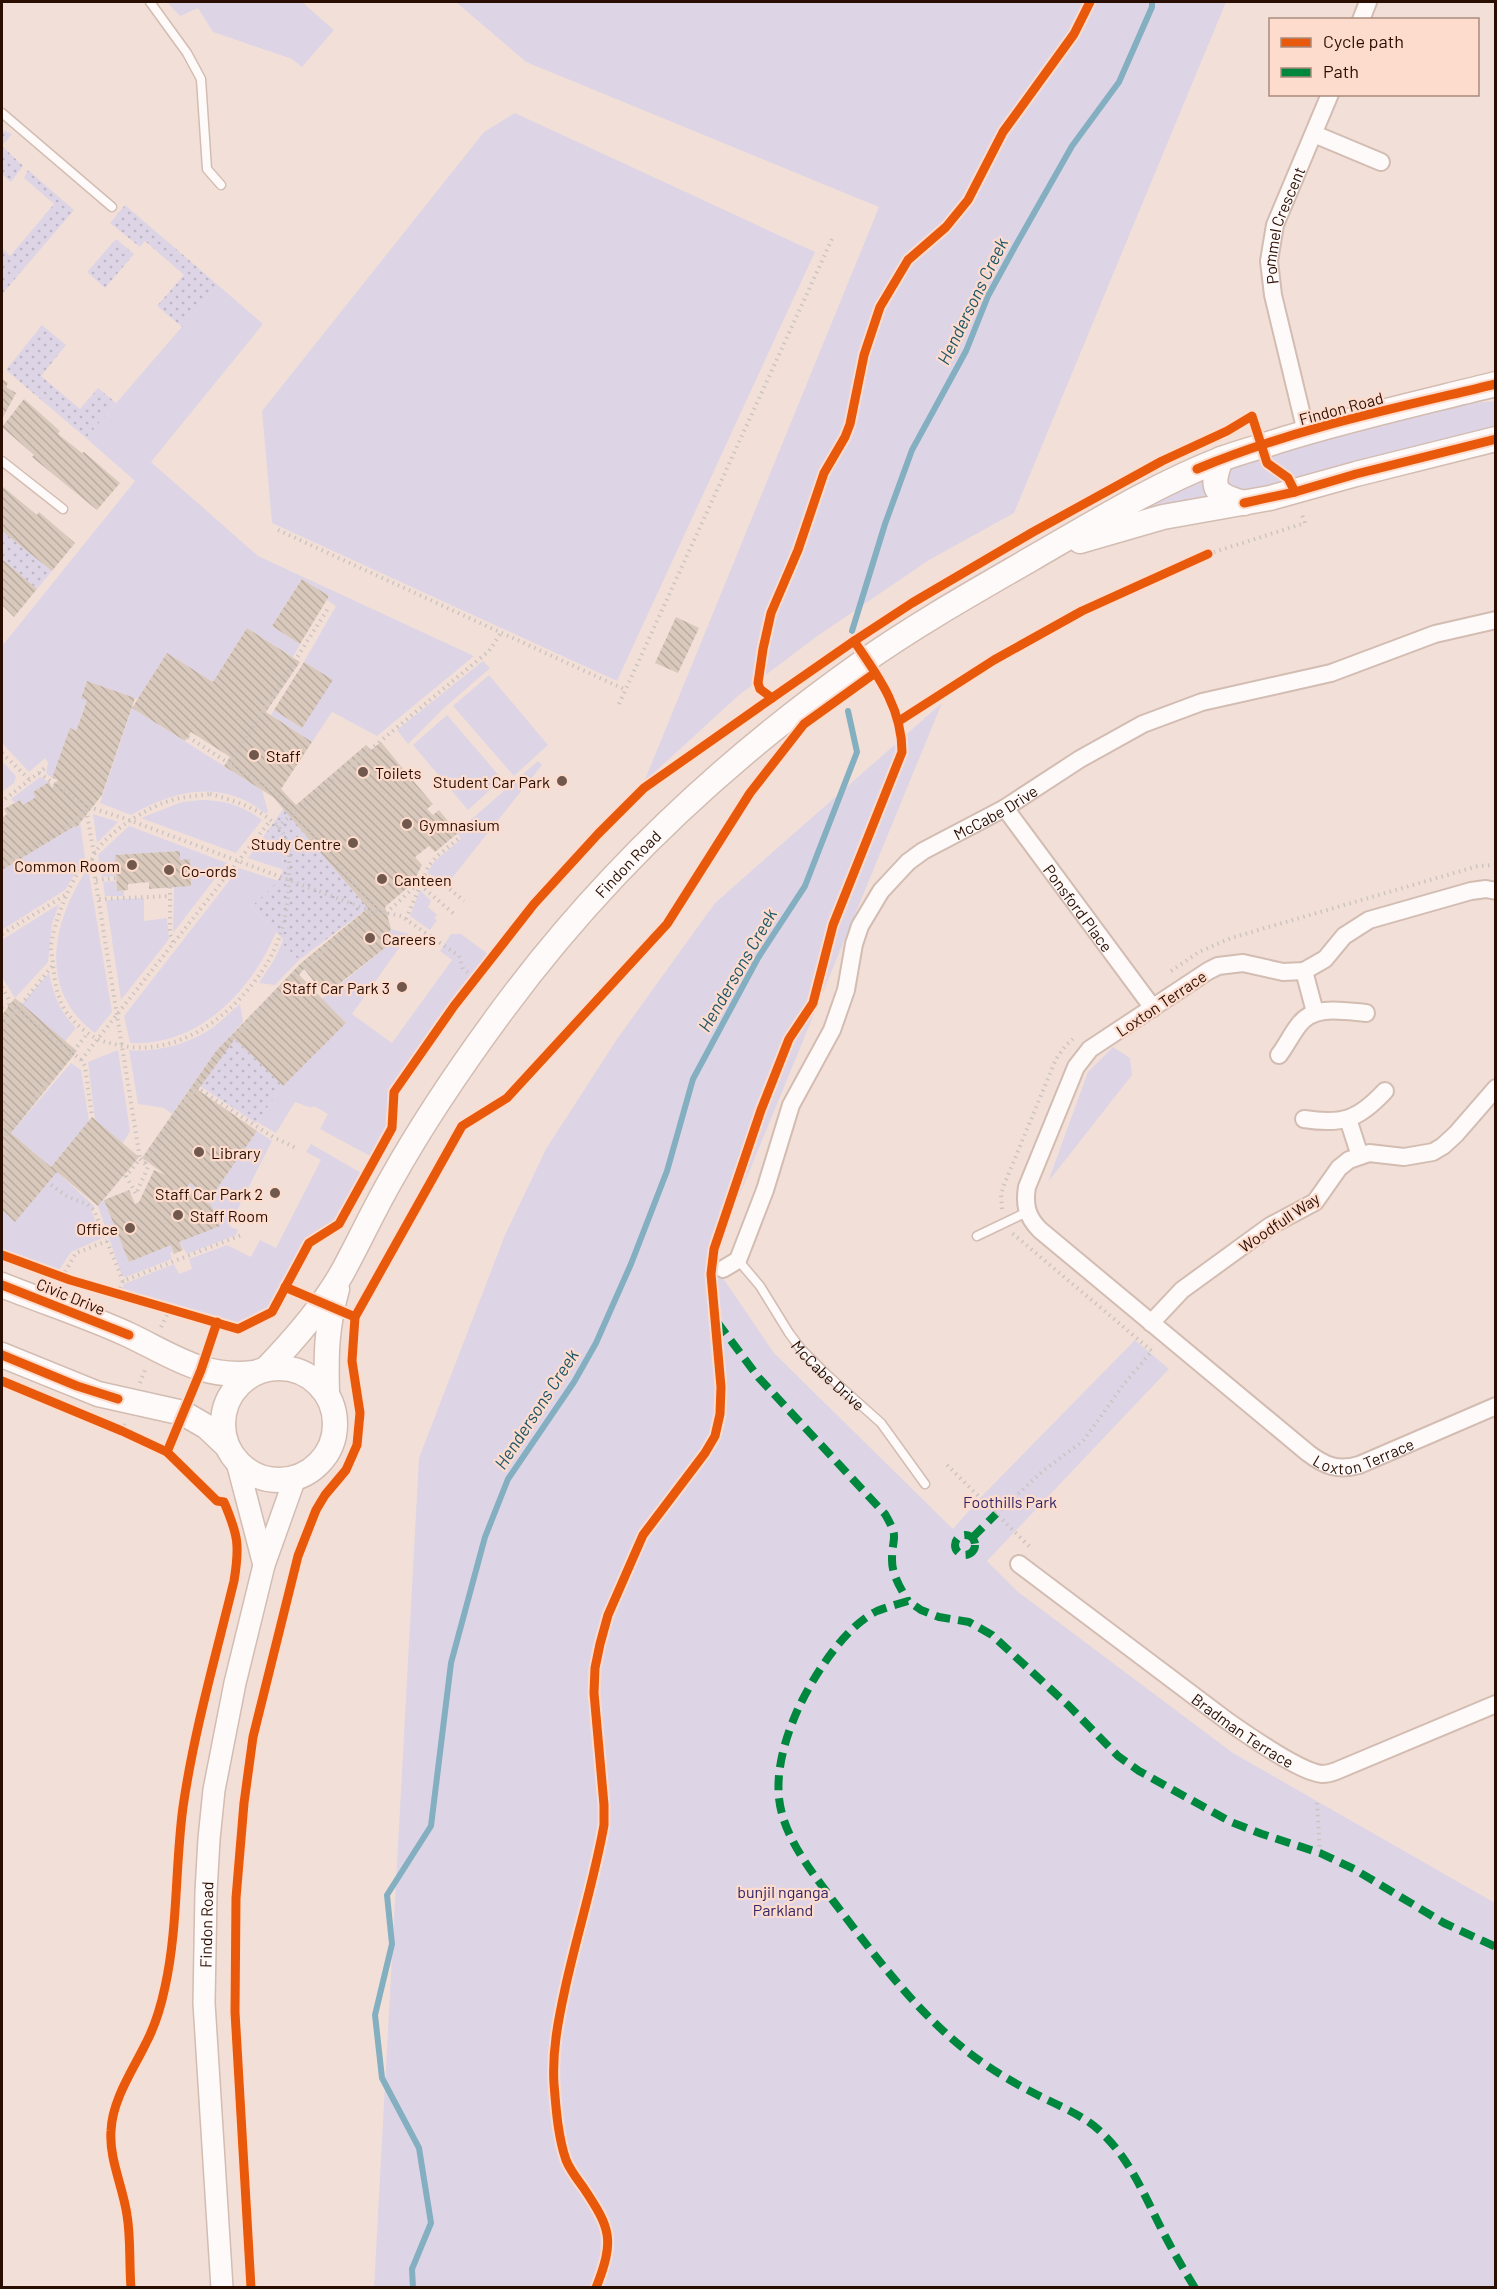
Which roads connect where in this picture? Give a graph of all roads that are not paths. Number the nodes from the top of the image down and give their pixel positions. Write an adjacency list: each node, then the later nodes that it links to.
1 (150, 2): 8 (lane)
2 (1368, 2): 3 (street)
3 (1362, 18)
4 (1329, 96): 6 (street, Pommel Crescent)
5 (2, 114): 9 (lane)
6 (1314, 134): 7 (street); 13 (street, Pommel Crescent)
7 (1380, 162)
8 (221, 185)
9 (112, 207)
10 (1496, 384): 12 (main road, Findon Road)
11 (1496, 394): 12 (main road)
12 (1452, 395): 13 (main road, Findon Road)
13 (1306, 432): 15 (main road, Findon Road)
14 (1496, 439): 17 (main road, Findon Road)
15 (1221, 459): 17 (main road); 19 (main road, Findon Road)
16 (2, 461): 18 (lane)
17 (1244, 503): 19 (main road, Findon Road)
18 (63, 509)
19 (1027, 561): 37 (main road, Findon Road)
20 (1496, 620): 21 (street, McCabe Drive)
21 (1005, 808): 24 (street, Ponsford Place); 35 (street, McCabe Drive)
22 (1496, 891): 23 (street)
23 (1304, 971): 24 (street, Loxton Terrace); 25 (street)
24 (1148, 1001): 33 (street, Loxton Terrace)
25 (1315, 1012): 26 (street); 27 (street)
26 (1366, 1013)
27 (1279, 1055)
28 (1496, 1088): 32 (street)
29 (1385, 1091): 31 (street)
30 (1304, 1119): 31 (street)
31 (1348, 1119): 32 (street)
32 (1360, 1156): 39 (street, Woodfull Way)
33 (1028, 1212): 34 (lane); 39 (street, Loxton Terrace)
34 (977, 1236)
35 (738, 1260): 36 (street); 46 (lane, McCabe Drive)
36 (723, 1269)
37 (340, 1276): 41 (main road, Findon Road); 42 (main road, Findon Road)
38 (2, 1285): 41 (main road, Civic Drive)
39 (1151, 1323): 43 (street, Loxton Terrace)
40 (2, 1355): 44 (main road)
41 (260, 1371): 42 (main road); 44 (main road)
42 (327, 1395): 45 (main road)
43 (1496, 1406)
44 (231, 1453): 45 (main road); 48 (street, Findon Road)
45 (295, 1478): 48 (street, Findon Road)
46 (925, 1484)
47 (1019, 1564): 49 (street, Bradman Terrace)
48 (264, 1565): 50 (street, Findon Road)
49 (1496, 1704)
50 (222, 2288)

